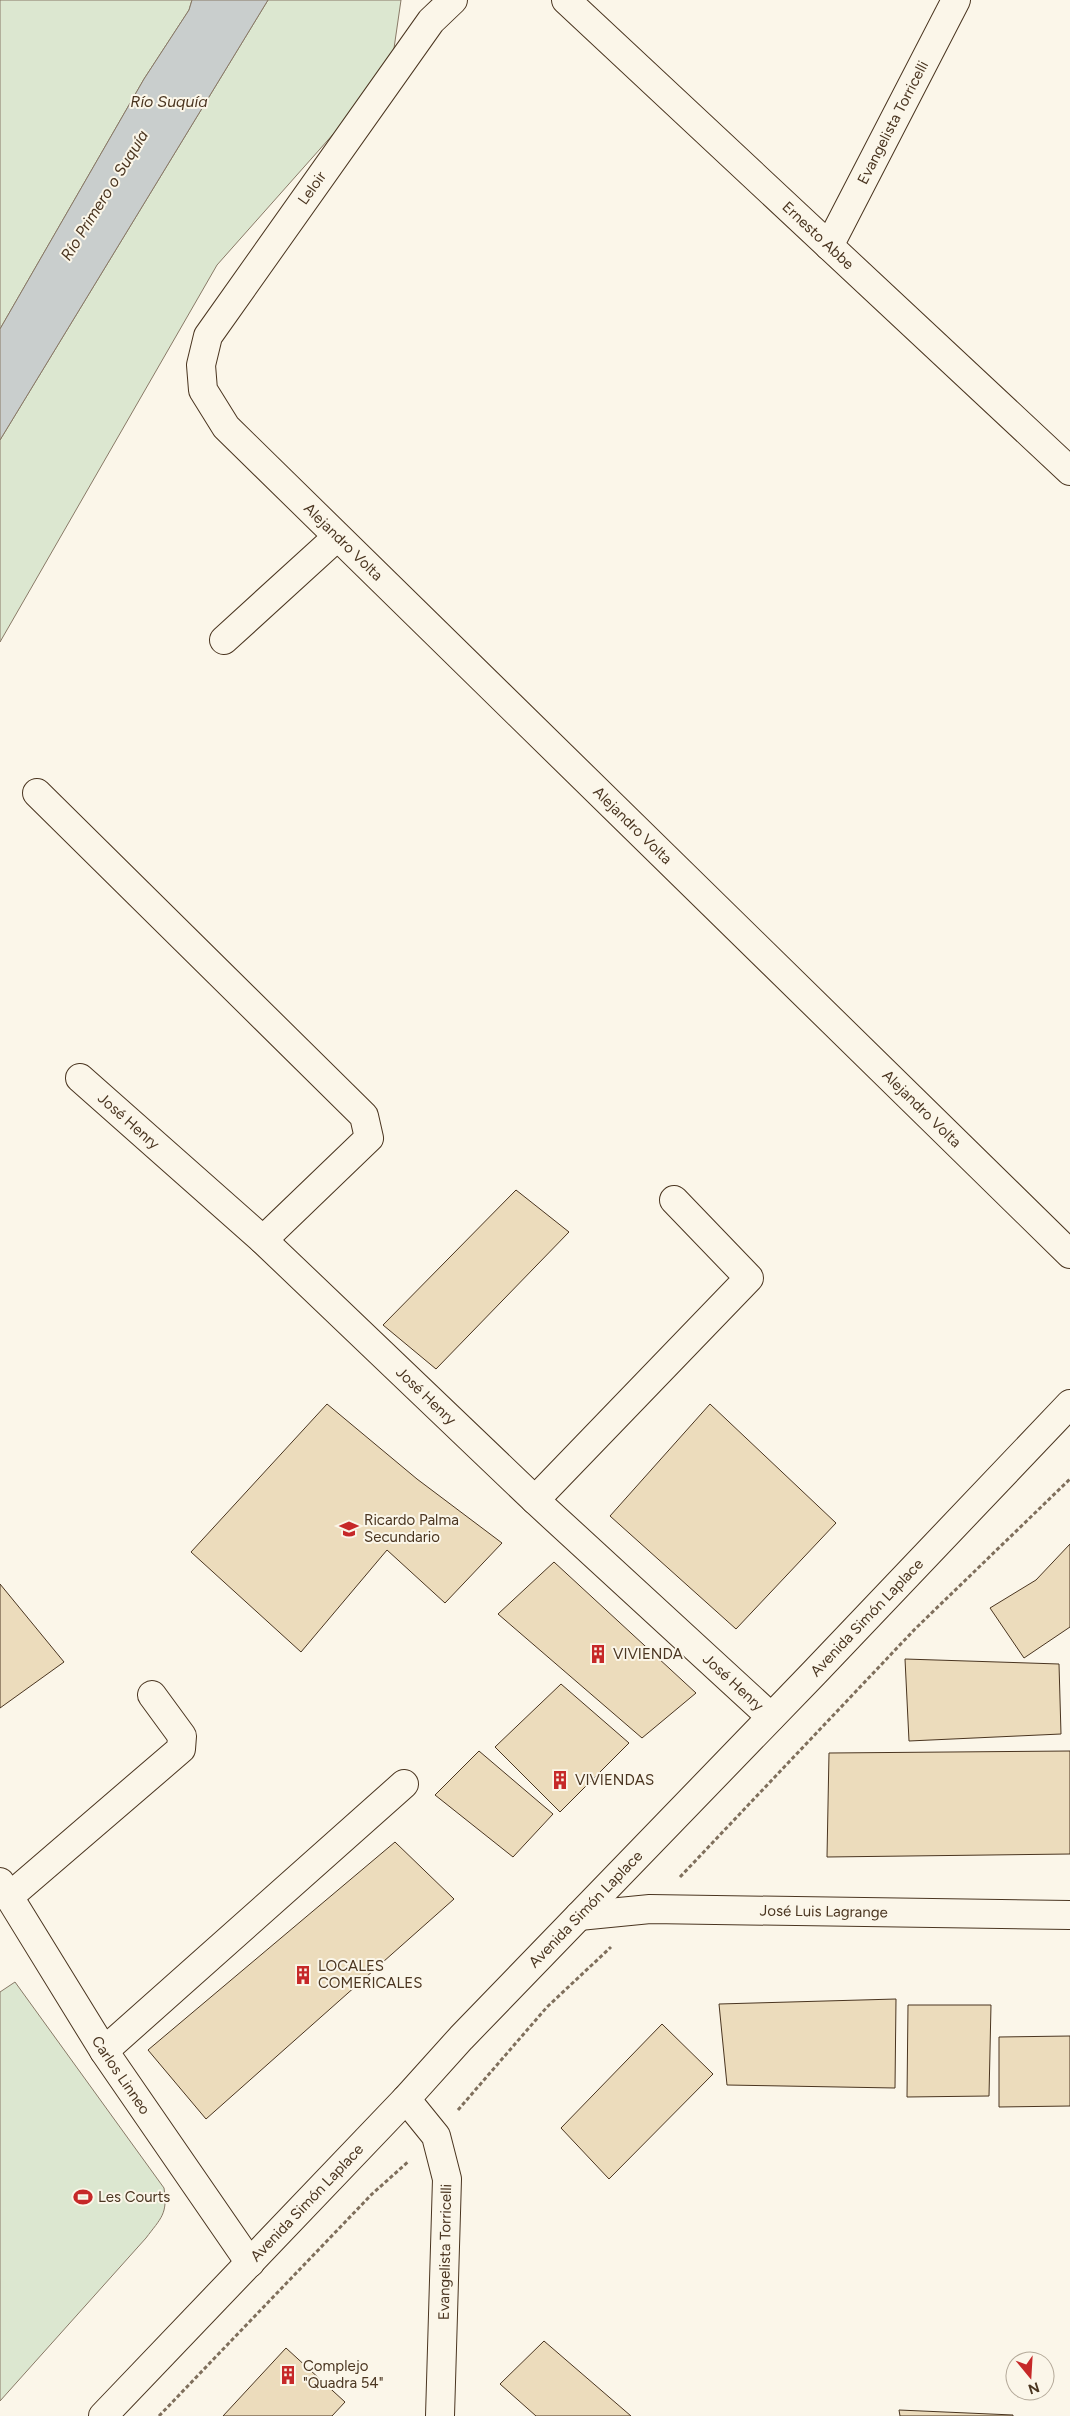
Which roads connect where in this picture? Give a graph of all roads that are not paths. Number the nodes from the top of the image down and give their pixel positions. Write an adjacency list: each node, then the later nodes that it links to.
1 (453, 0): 5 (street, Leloir)
2 (566, 0): 4 (street, Ernesto Abbe)
3 (956, 0): 4 (street, Evangelista Torricelli)
4 (829, 246): 6 (street, Ernesto Abbe)
5 (203, 390): 7 (street, Alejandro Volta)
6 (1070, 471)
7 (338, 537): 8 (street); 13 (street, Alejandro Volta)
8 (224, 640)
9 (37, 793): 12 (street)
10 (80, 1078): 12 (street, José Henry)
11 (674, 1200): 15 (street)
12 (263, 1240): 15 (street, José Henry)
13 (1070, 1254)
14 (1070, 1404): 17 (street, Avenida Simón Laplace)
15 (535, 1500): 17 (street, José Henry)
16 (152, 1695): 19 (street)
17 (771, 1717): 21 (street, Avenida Simón Laplace)
18 (404, 1784): 22 (street)
19 (5, 1889): 22 (street, Carlos Linneo)
20 (1070, 1915): 21 (street, José Luis Lagrange)
21 (578, 1916): 23 (street, Avenida Simón Laplace)
22 (104, 2051): 24 (street, Carlos Linneo)
23 (406, 2099): 24 (street, Avenida Simón Laplace); 26 (street, Evangelista Torricelli)
24 (250, 2263): 25 (street, Avenida Simón Laplace)
25 (102, 2416)
26 (440, 2416)

